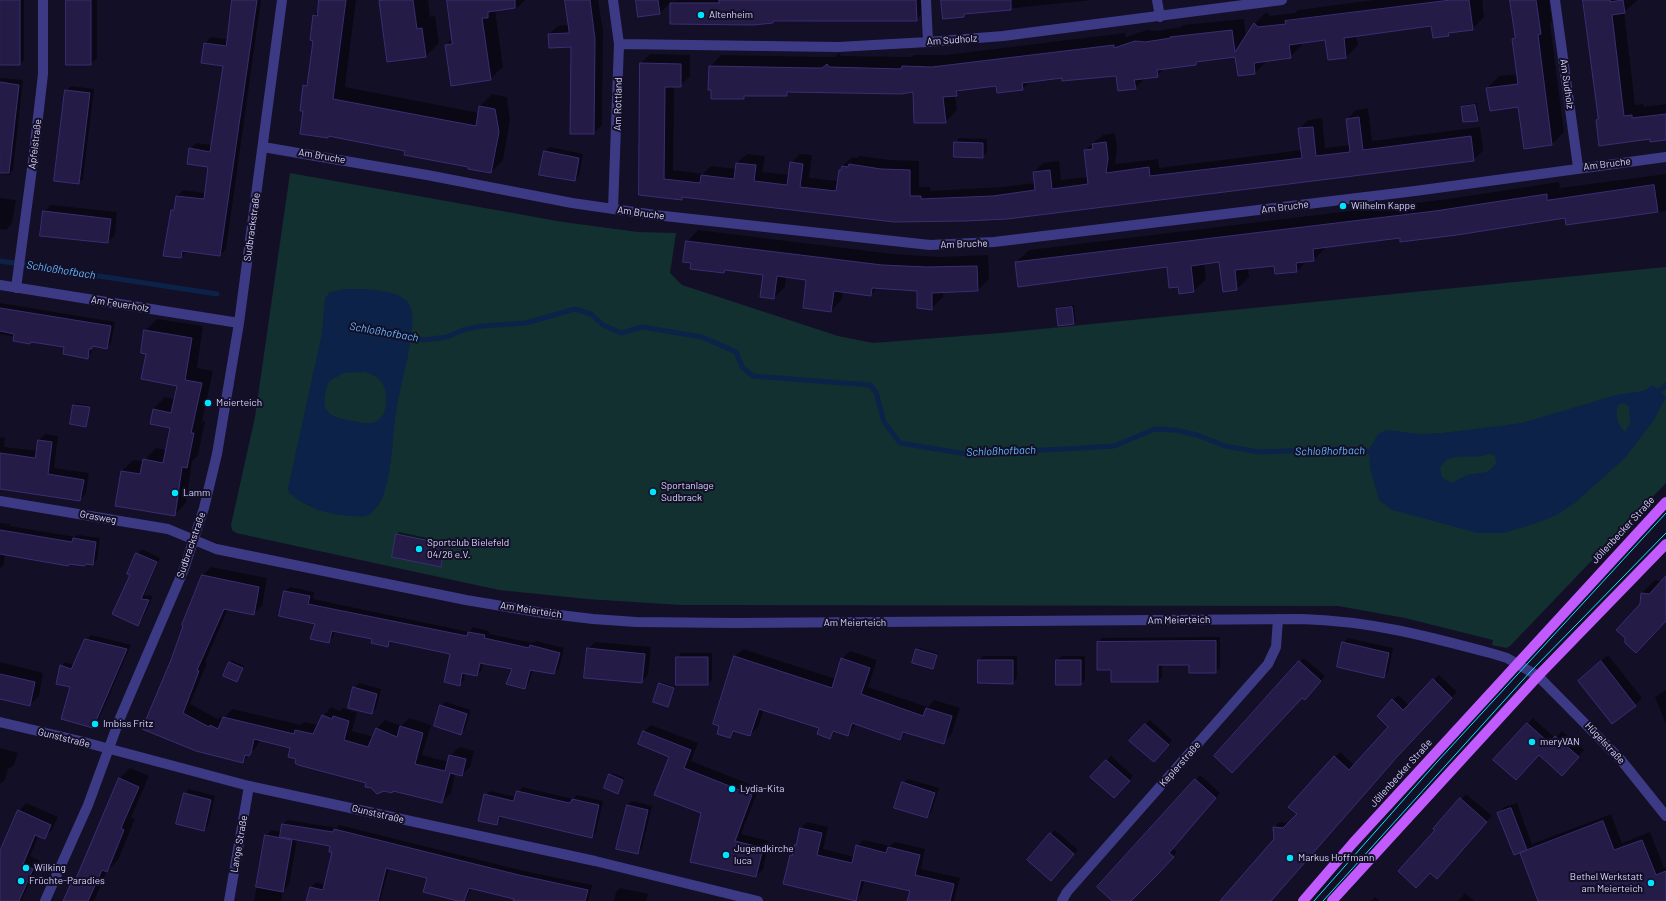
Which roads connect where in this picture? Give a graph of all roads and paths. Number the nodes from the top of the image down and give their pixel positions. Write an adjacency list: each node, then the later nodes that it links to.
1 (43, 0): 16 (street, Apfelstraße)
2 (282, 0): 11 (street, Sudbrackstraße)
3 (613, 0): 10 (street, Am Rottland)
4 (926, 0): 9 (street)
5 (1157, 0): 8 (street)
6 (1282, 0): 8 (street, Am Sudholz)
7 (1555, 0): 13 (street, Am Sudholz)
8 (1160, 17): 9 (street, Am Sudholz)
9 (928, 42): 10 (street, Am Sudholz)
10 (619, 44): 14 (street, Am Rottland)
11 (263, 147): 14 (street, Am Bruche); 17 (street, Sudbrackstraße)
12 (1666, 157): 13 (street, Am Bruche)
13 (1578, 167): 14 (street, Am Bruche)
14 (613, 209)
15 (0, 285): 16 (street, Am Feuerholz)
16 (16, 288): 17 (street, Am Feuerholz)
17 (239, 323): 20 (street, Sudbrackstraße)
18 (0, 500): 20 (street, Grasweg)
19 (1666, 502): 23 (main road, Jöllenbecker Straße)
20 (194, 540): 22 (street, Am Meierteich); 26 (street, Sudbrackstraße)
21 (1666, 544): 24 (main road)
22 (1278, 619): 23 (street, Am Meierteich); 32 (street, Keplerstraße)
23 (1518, 663): 24 (street); 33 (main road, Jöllenbecker Straße)
24 (1538, 676): 28 (street, Hügelstraße); 34 (main road)
25 (0, 722): 26 (street, Gunststraße)
26 (108, 749): 27 (street, Gunststraße); 29 (street, Sudbrackstraße)
27 (249, 786): 30 (street, Lange Straße); 31 (street, Gunststraße)
28 (1666, 816)
29 (45, 901)
30 (229, 901)
31 (758, 901)
32 (1062, 901)
33 (1303, 901)
34 (1332, 901)

